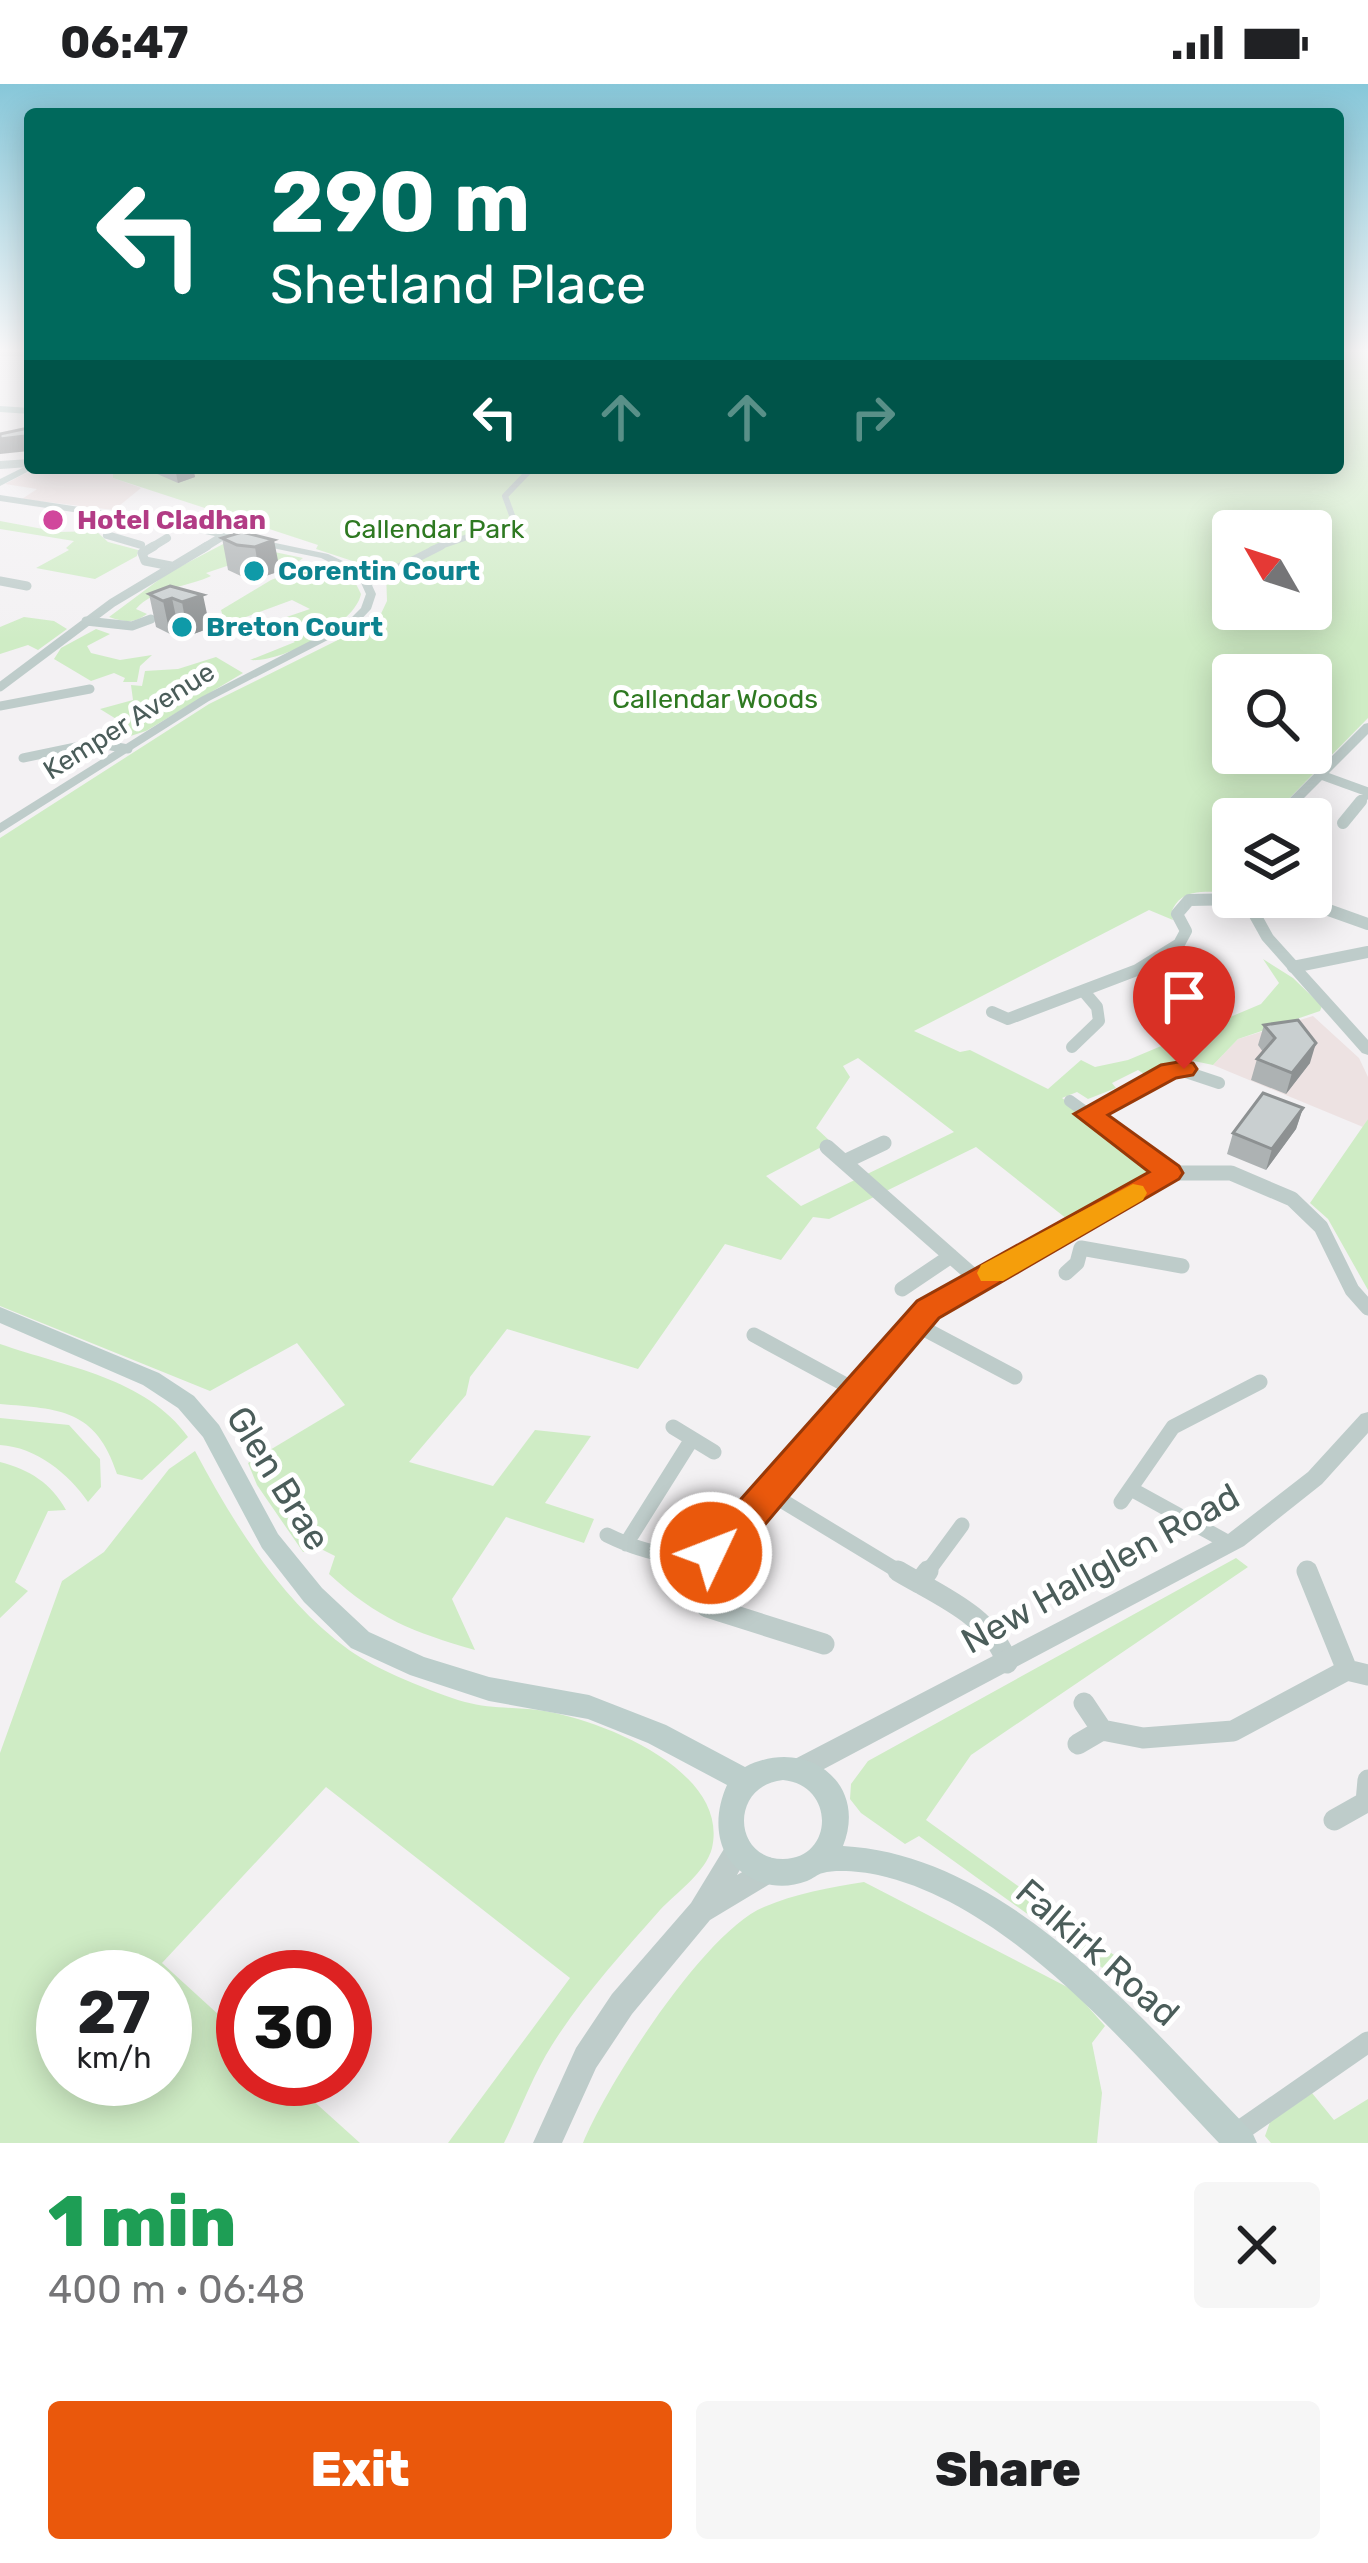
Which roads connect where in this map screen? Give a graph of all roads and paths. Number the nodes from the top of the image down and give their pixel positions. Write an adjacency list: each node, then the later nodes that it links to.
1 (526, 474): 7 (street)
2 (0, 498): 3 (street)
3 (129, 516): 4 (street); 6 (street)
4 (226, 534): 8 (street); 9 (street)
5 (167, 538): 8 (street)
6 (141, 545)
7 (392, 565): 9 (street); 11 (street)
8 (171, 566): 14 (street)
9 (356, 570): 11 (street)
10 (0, 581): 12 (street)
11 (368, 583): 19 (street, Kemper Avenue)
12 (27, 586)
13 (151, 619): 14 (street)
14 (86, 621): 15 (street)
15 (0, 687)
16 (90, 689): 17 (street)
17 (0, 706)
18 (1368, 727): 21 (street)
19 (128, 749): 20 (street); 24 (street, Kemper Avenue)
20 (23, 758)
21 (1321, 775): 22 (street); 25 (street)
22 (1297, 798)
23 (0, 817): 24 (street)
24 (15, 820): 26 (street, Kemper Avenue)
25 (1343, 823)
26 (0, 829)
27 (1212, 899): 31 (street)
28 (1332, 911): 30 (street)
29 (1254, 918): 33 (street)
30 (1368, 924)
31 (1177, 949): 35 (street); 36 (street)
32 (1368, 952): 33 (street)
33 (1293, 968): 40 (street)
34 (1180, 987): 35 (street)
35 (1196, 993): 37 (street)
36 (1086, 994): 38 (street); 39 (street)
37 (1211, 999)
38 (992, 1012)
39 (1072, 1047)
40 (1368, 1049)
41 (1220, 1083): 43 (street)
42 (1070, 1101): 43 (street)
43 (1088, 1114): 47 (street)
44 (884, 1143): 46 (street)
45 (826, 1147): 46 (street)
46 (844, 1162): 50 (street)
47 (1169, 1173): 48 (street); 55 (street)
48 (1065, 1235): 49 (street); 53 (street)
49 (1081, 1248): 51 (street); 52 (street)
50 (951, 1256): 53 (street); 54 (street)
51 (1182, 1265)
52 (1066, 1274)
53 (978, 1280): 57 (street)
54 (902, 1289)
55 (1368, 1308)
56 (6, 1317): 83 (main road, Glen Brae)
57 (914, 1324): 59 (street); 61 (street)
58 (754, 1335): 61 (street)
59 (1015, 1377)
60 (1260, 1382): 70 (street)
61 (857, 1390): 66 (street)
62 (1368, 1420): 70 (street, New Hallglen Road)
63 (673, 1427): 64 (street)
64 (692, 1439): 65 (street); 69 (street)
65 (714, 1452)
66 (771, 1494): 71 (street); 73 (street)
67 (962, 1525): 73 (street)
68 (608, 1535): 69 (street)
69 (626, 1544): 71 (street)
70 (1229, 1544): 75 (street, New Hallglen Road)
71 (695, 1558): 74 (street)
72 (1306, 1569): 76 (street)
73 (919, 1583): 75 (street)
74 (824, 1644)
75 (1007, 1663): 80 (street, New Hallglen Road)
76 (1358, 1672): 78 (street)
77 (1084, 1703): 78 (street)
78 (1102, 1730): 79 (street)
79 (1078, 1744)
80 (845, 1747): 81 (street, New Hallglen Road); 84 (street)
81 (798, 1770): 83 (main road); 84 (main road)
82 (1368, 1780): 85 (street)
83 (739, 1790): 87 (main road)
84 (825, 1790): 86 (main road)
85 (1334, 1820)
86 (836, 1832): 88 (main road); 89 (main road, Falkirk Road)
87 (739, 1849): 90 (main road); 91 (street)
88 (821, 1858): 89 (main road, Falkirk Road); 90 (main road)
89 (875, 1862): 93 (main road, Falkirk Road)
90 (769, 1870): 91 (street)
91 (700, 1912): 94 (street)
92 (1368, 2042): 93 (street)
93 (1238, 2139)
94 (547, 2143)

